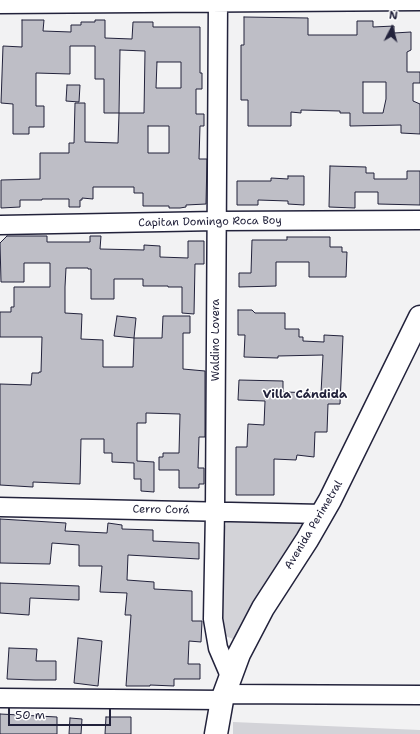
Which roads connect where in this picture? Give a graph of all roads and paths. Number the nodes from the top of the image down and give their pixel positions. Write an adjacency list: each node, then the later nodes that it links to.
1 (218, 1): 2 (street); 3 (street); 5 (street, Waldino Lovera)
2 (420, 1)
3 (0, 4)
4 (420, 220): 5 (street, Capitan Domingo Roca Boy)
5 (217, 222): 6 (street, Capitan Domingo Roca Boy); 9 (street, Waldino Lovera)
6 (0, 225)
7 (420, 317): 10 (main road, Avenida Perimetral)
8 (0, 507): 9 (street, Cerro Corá)
9 (215, 511): 10 (street, Cerro Corá); 11 (street, Waldino Lovera)
10 (323, 514): 11 (main road, Avenida Perimetral)
11 (225, 690): 12 (street); 13 (street); 14 (main road, Avenida Perimetral)
12 (420, 695)
13 (0, 698)
14 (216, 734)

